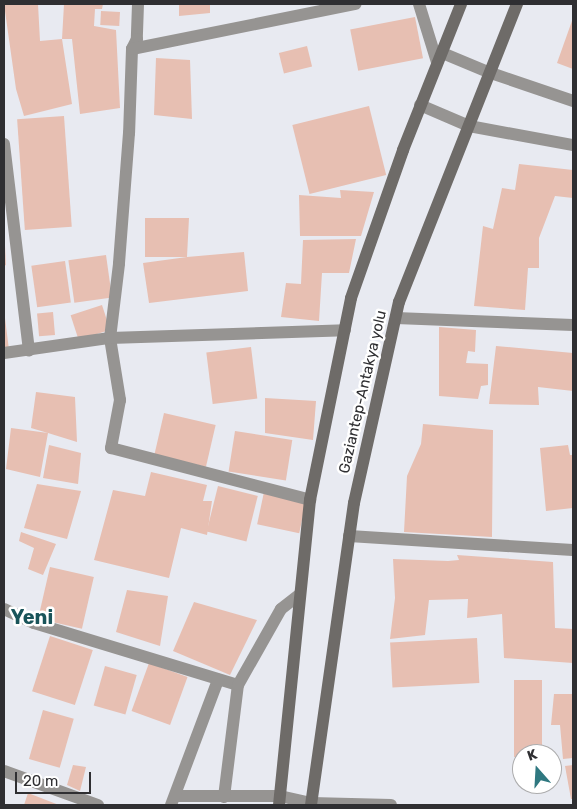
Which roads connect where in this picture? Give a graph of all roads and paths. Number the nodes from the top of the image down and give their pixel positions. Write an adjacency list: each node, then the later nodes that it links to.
1 (138, 4): 6 (street)
2 (356, 4): 6 (street)
3 (419, 4): 7 (street)
4 (461, 4): 7 (main road, Gaziantep-Antakya yolu)
5 (517, 4): 8 (main road, Gaziantep-Antakya yolu)
6 (132, 49): 18 (street)
7 (438, 57): 8 (street); 10 (main road, Gaziantep-Antakya yolu)
8 (488, 72): 9 (street); 11 (main road, Gaziantep-Antakya yolu)
9 (573, 101)
10 (420, 105): 11 (street); 17 (main road, Gaziantep-Antakya yolu)
11 (469, 126): 13 (street); 15 (main road, Gaziantep-Antakya yolu)
12 (4, 144): 14 (street)
13 (573, 146)
14 (6, 188): 19 (street)
15 (396, 318): 16 (street); 22 (main road, Gaziantep-Antakya yolu)
16 (573, 325)
17 (345, 330): 18 (street); 21 (main road, Gaziantep-Antakya yolu)
18 (110, 338): 19 (street); 21 (street)
19 (29, 350): 20 (street)
20 (4, 353)
21 (310, 500): 24 (main road, Gaziantep-Antakya yolu)
22 (349, 536): 23 (street); 32 (main road, Gaziantep-Antakya yolu)
23 (573, 550)
24 (300, 594): 27 (street); 31 (main road, Gaziantep-Antakya yolu)
25 (4, 609): 26 (street)
26 (218, 680): 27 (street); 30 (street)
27 (238, 685): 29 (street)
28 (4, 771): 33 (street)
29 (224, 797): 30 (street); 31 (street)
30 (173, 801)
31 (279, 801): 32 (street)
32 (311, 804): 34 (street)
33 (98, 805)
34 (392, 805)

